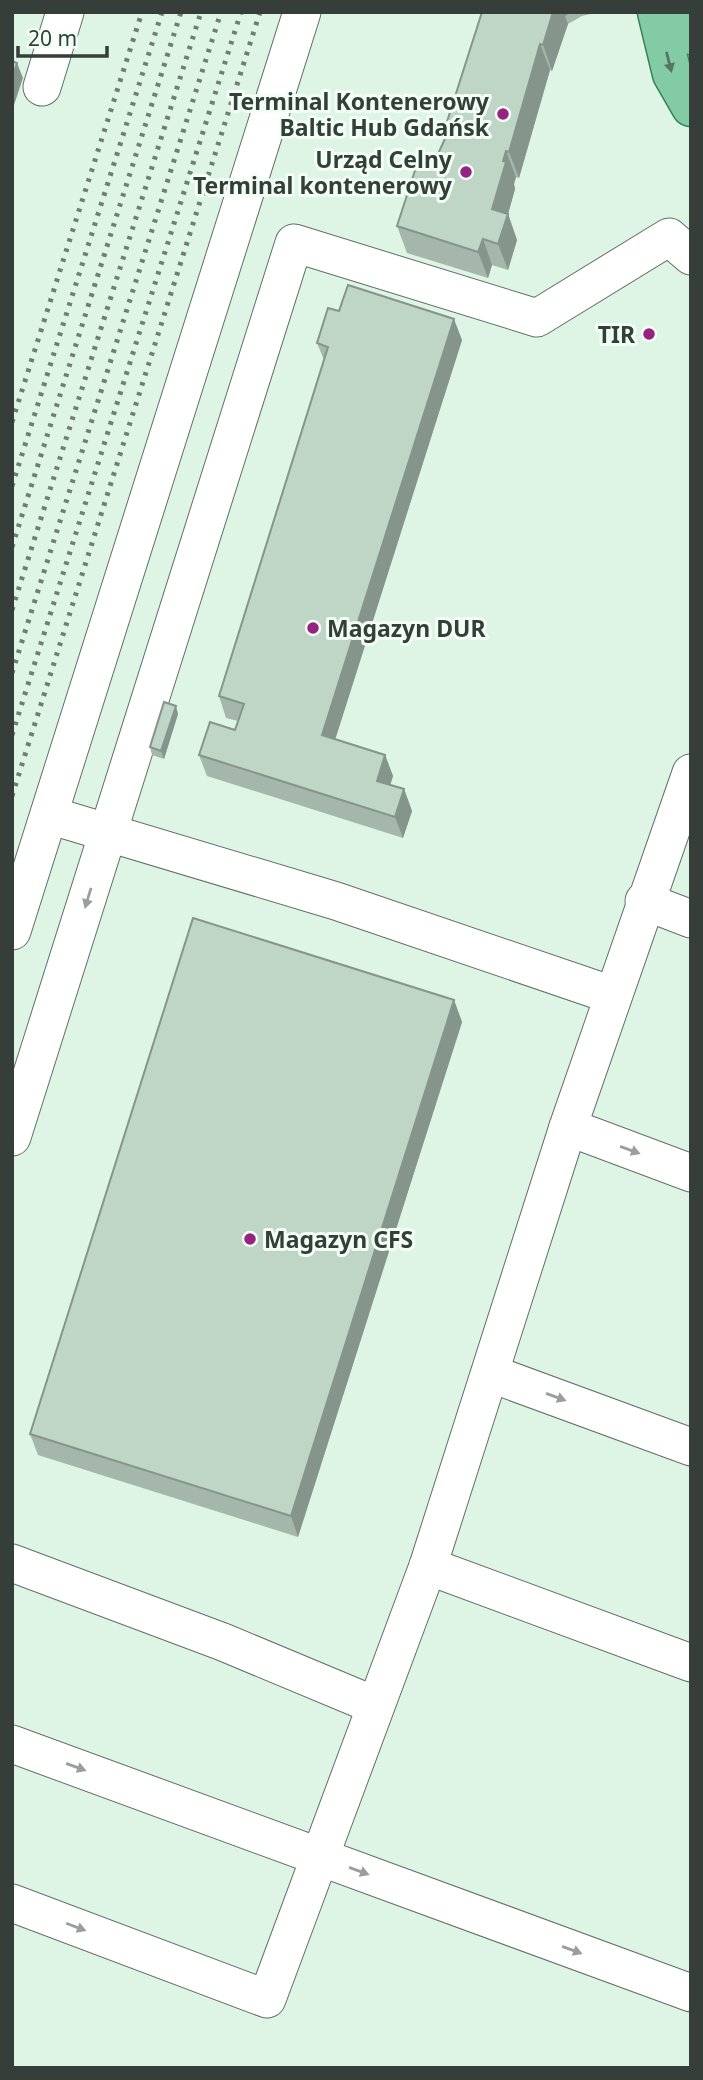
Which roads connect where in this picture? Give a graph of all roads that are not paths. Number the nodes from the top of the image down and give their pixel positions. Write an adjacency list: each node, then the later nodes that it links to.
1 (65, 12): 6 (lane)
2 (302, 12): 10 (lane)
3 (657, 12): 7 (main road, one-way to 7)
4 (686, 12): 5 (main road)
5 (691, 36)
6 (42, 87)
7 (691, 107)
8 (691, 256): 11 (lane)
9 (691, 773): 12 (lane)
10 (49, 815): 11 (lane); 14 (lane)
11 (108, 833): 15 (lane); 17 (lane, one-way to 17)
12 (644, 901): 13 (lane); 15 (lane)
13 (691, 919)
14 (12, 931)
15 (612, 995): 16 (lane)
16 (568, 1127): 18 (lane, one-way to 18); 19 (lane)
17 (12, 1137)
18 (691, 1173)
19 (492, 1374): 20 (lane, one-way to 20); 22 (lane)
20 (691, 1447)
21 (12, 1563): 24 (lane)
22 (428, 1566): 23 (lane); 24 (lane)
23 (691, 1663)
24 (374, 1704): 26 (lane)
25 (12, 1744): 26 (lane, one-way to 26)
26 (320, 1857): 27 (lane, one-way to 26); 28 (lane, one-way to 28)
27 (12, 1903)
28 (691, 1993)

